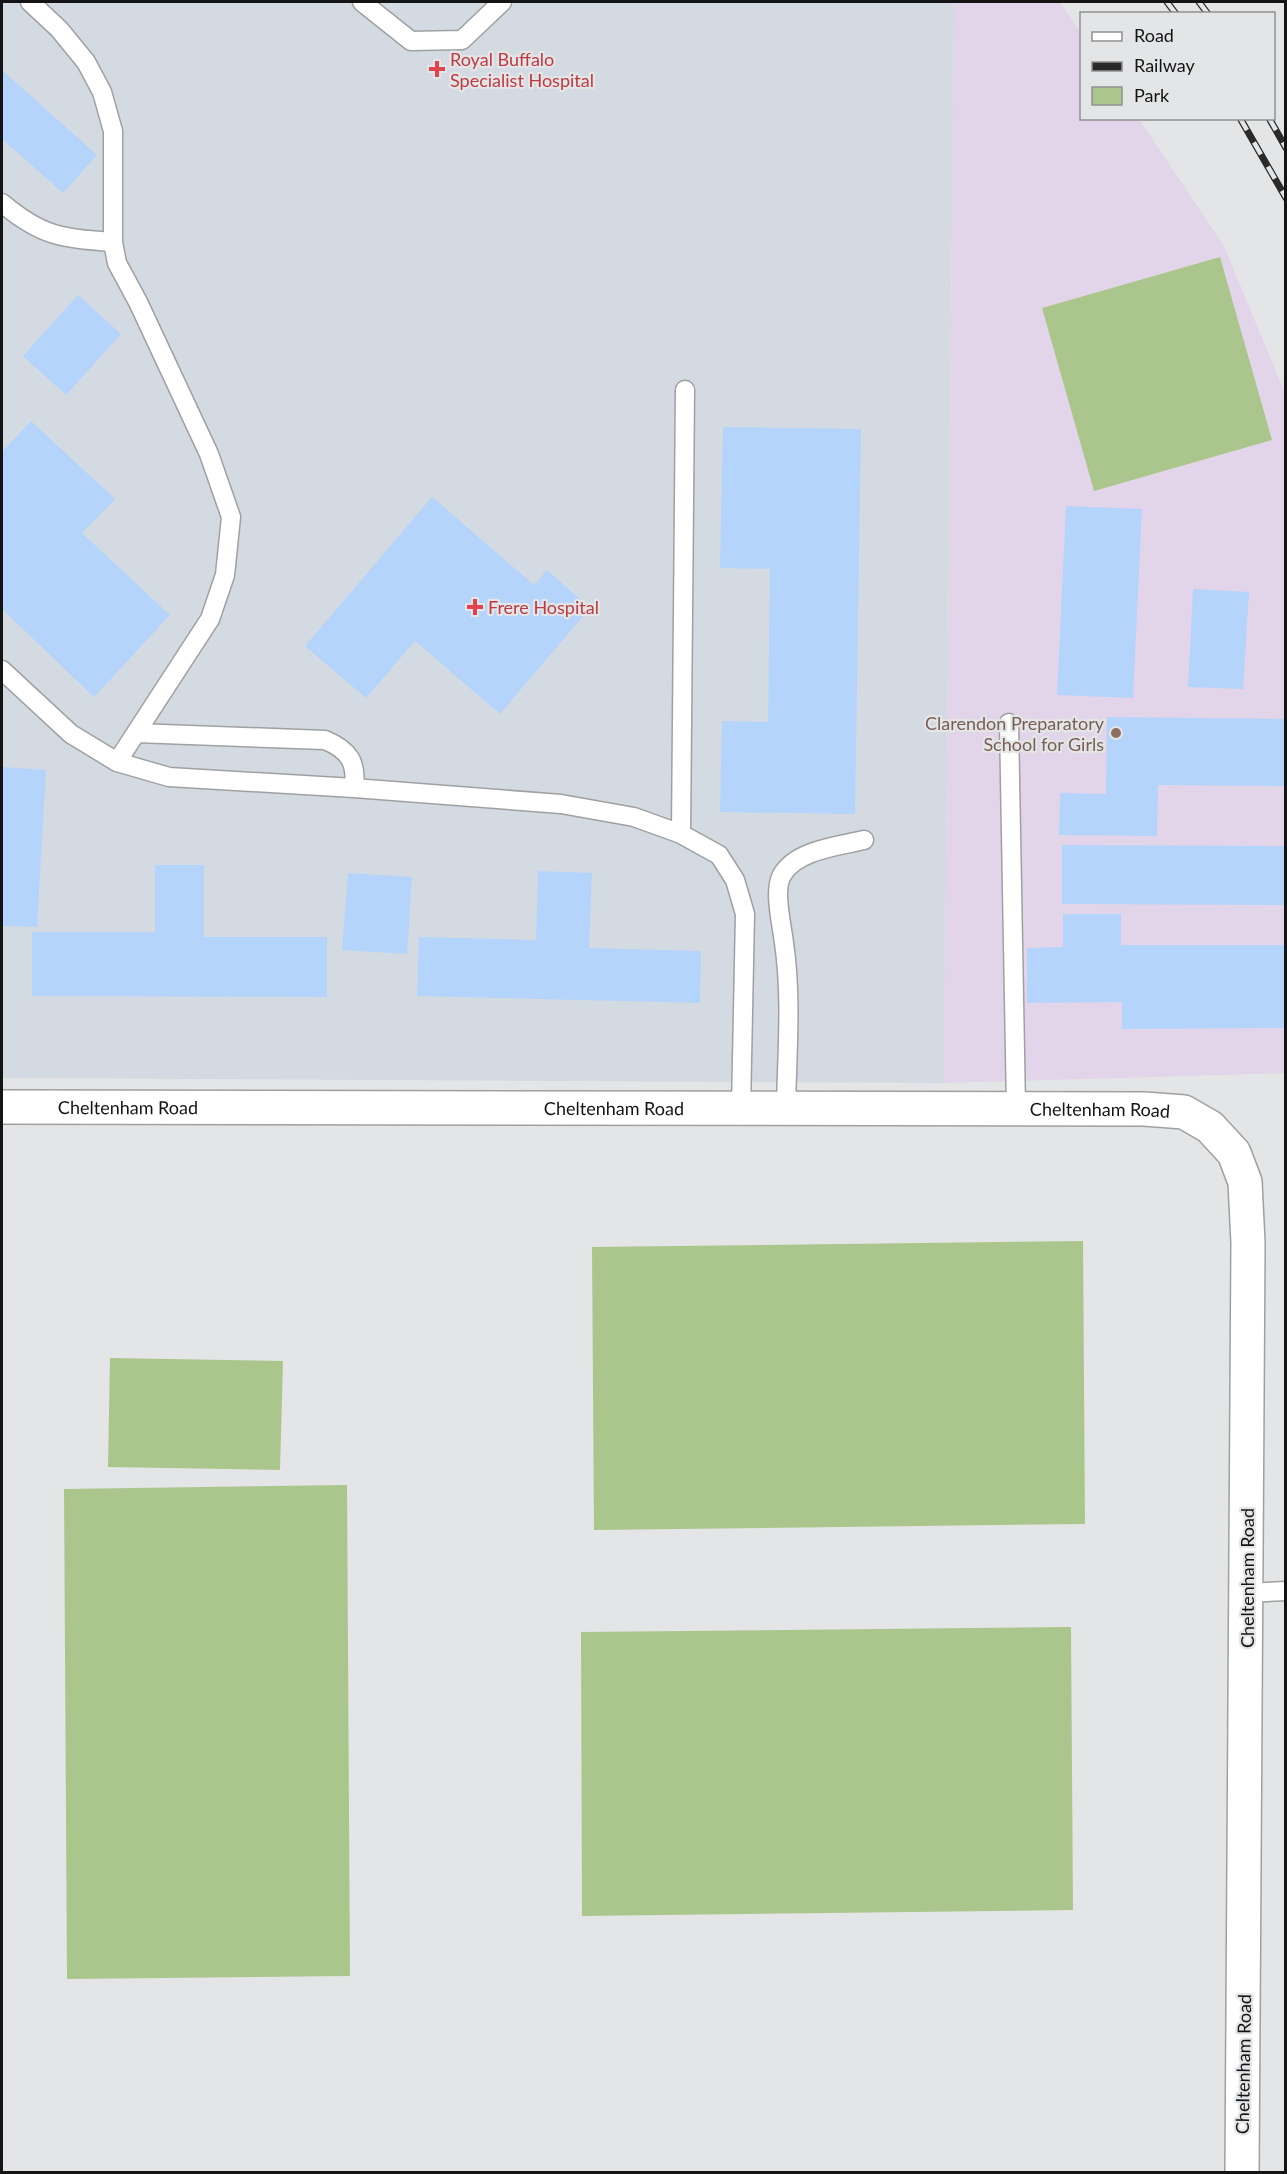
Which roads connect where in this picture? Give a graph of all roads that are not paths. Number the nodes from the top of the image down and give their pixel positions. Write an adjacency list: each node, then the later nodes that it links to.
1 (30, 2): 5 (lane)
2 (362, 2): 3 (lane)
3 (502, 2)
4 (2, 203): 5 (lane)
5 (112, 242): 9 (lane)
6 (685, 390): 12 (lane)
7 (2, 670): 10 (lane)
8 (1009, 723): 17 (lane)
9 (136, 733): 10 (lane); 11 (lane)
10 (117, 762): 11 (lane)
11 (354, 788): 12 (lane)
12 (681, 834): 15 (lane)
13 (864, 840): 16 (lane)
14 (2, 1107): 15 (street, Cheltenham Road)
15 (741, 1108): 16 (street, Cheltenham Road)
16 (786, 1108): 17 (street, Cheltenham Road)
17 (1016, 1108): 19 (street, Cheltenham Road)
18 (1286, 1592): 19 (lane)
19 (1247, 1593): 20 (street, Cheltenham Road)
20 (1242, 2172)

